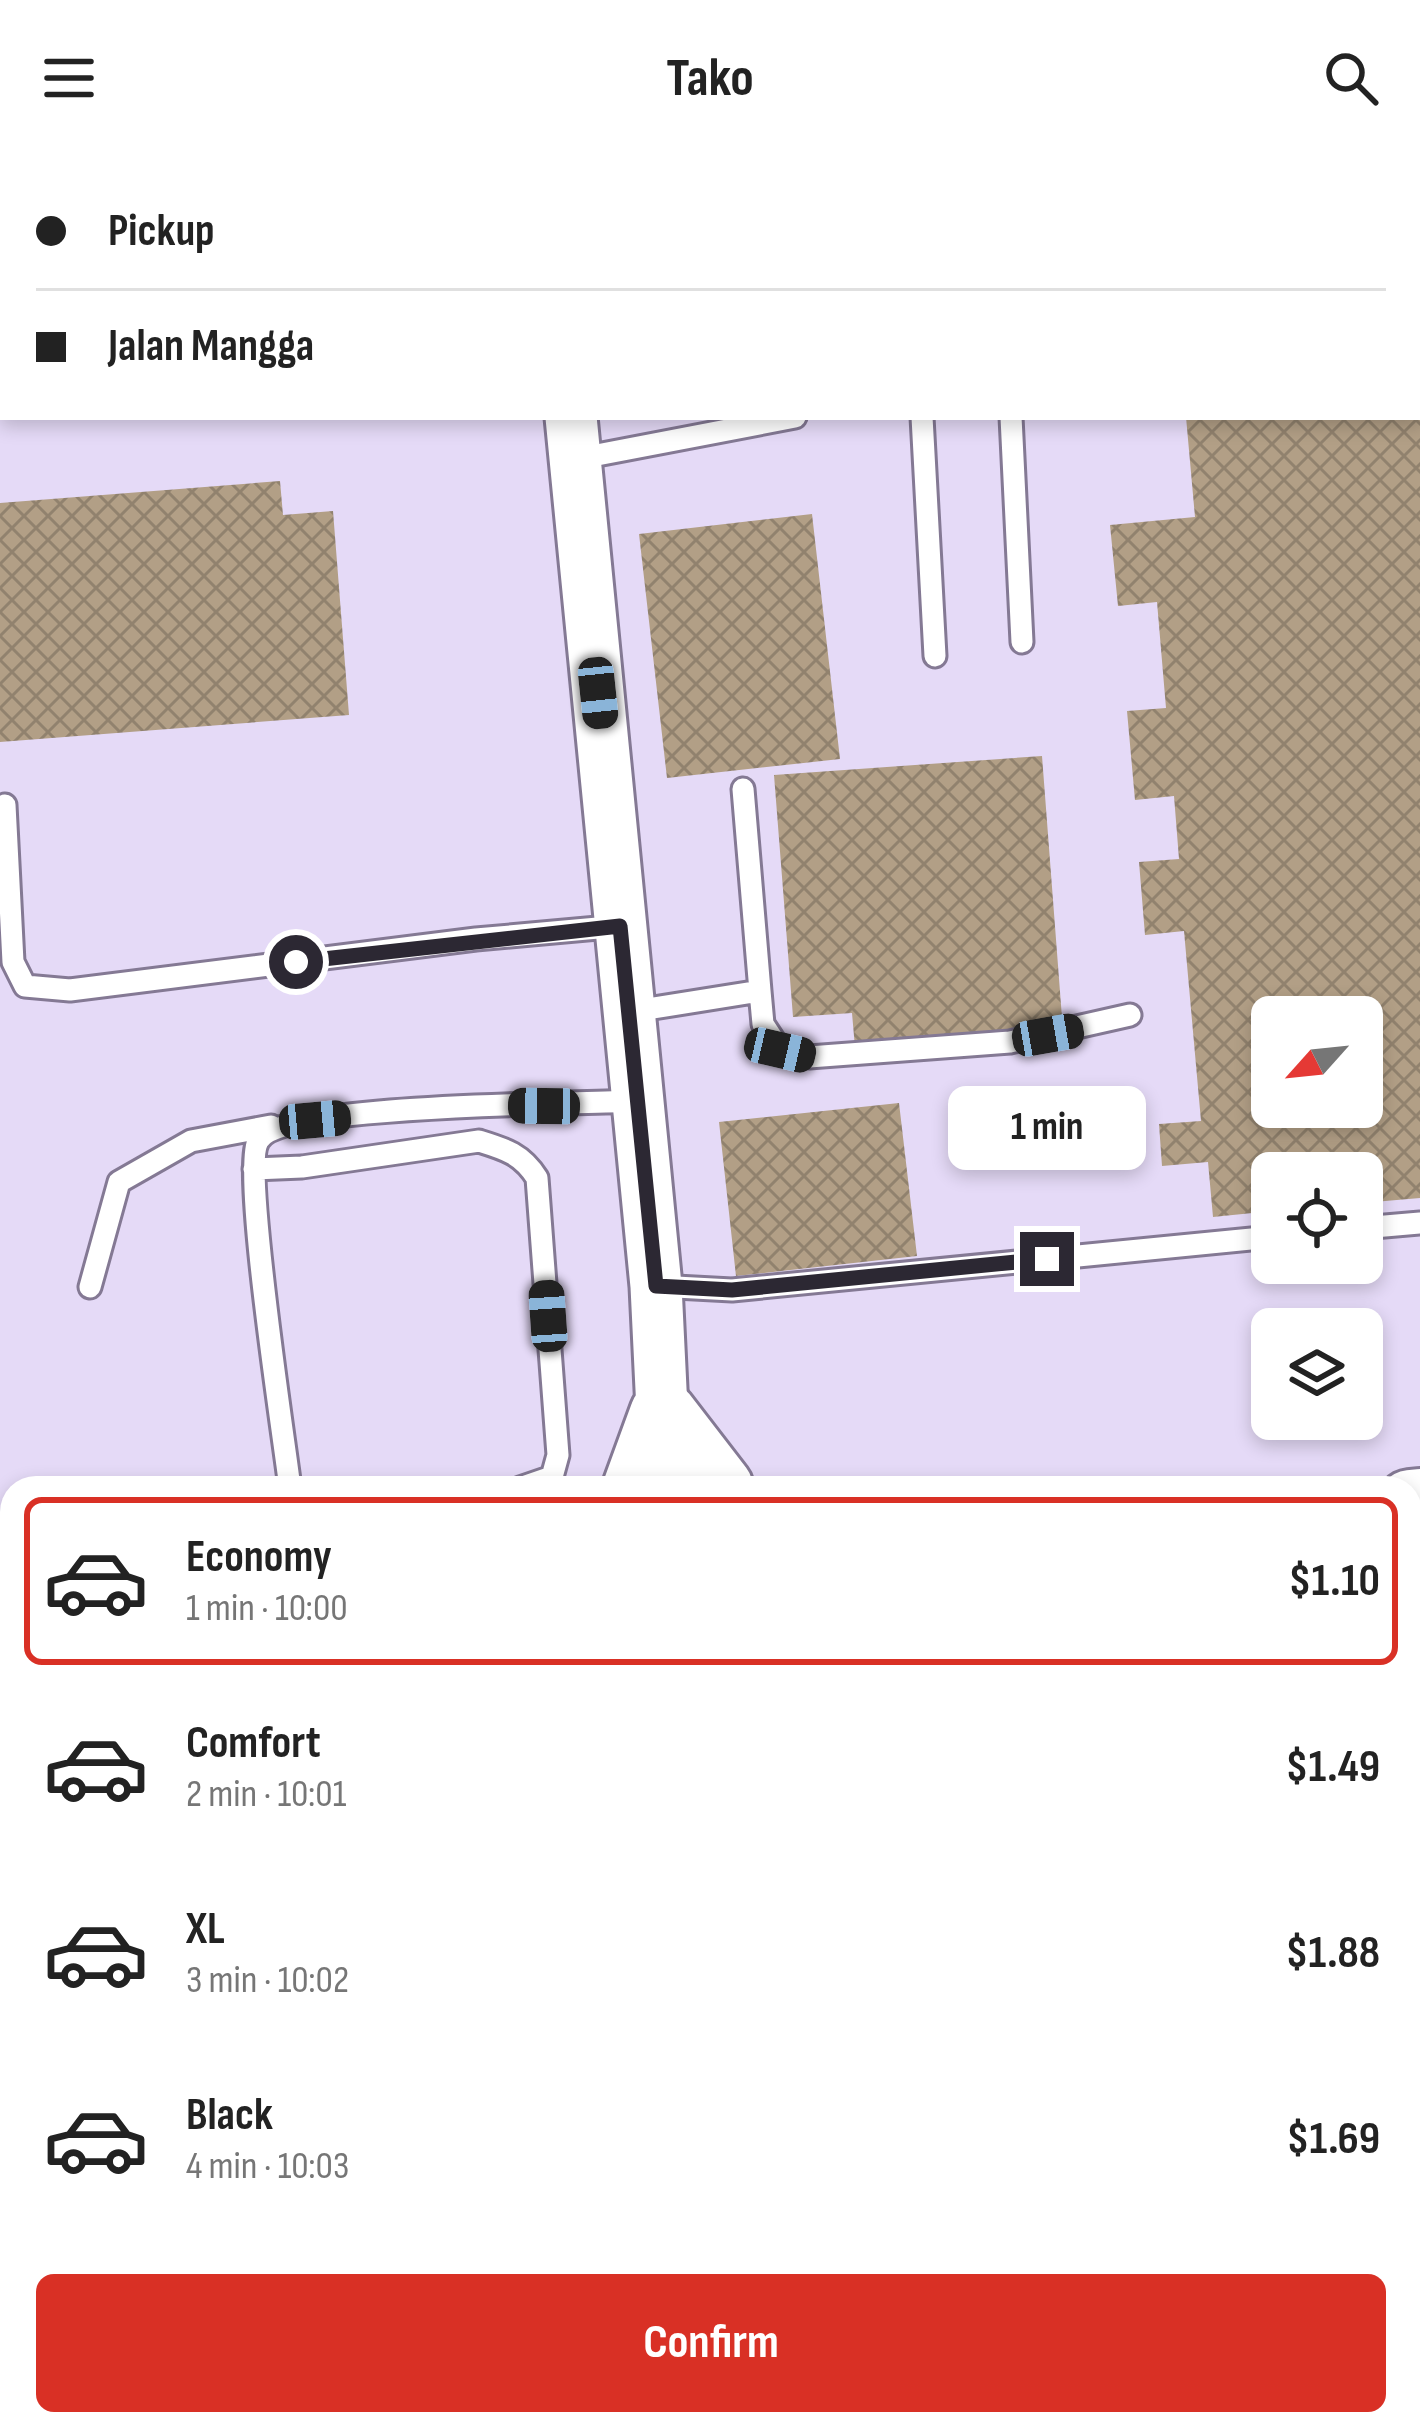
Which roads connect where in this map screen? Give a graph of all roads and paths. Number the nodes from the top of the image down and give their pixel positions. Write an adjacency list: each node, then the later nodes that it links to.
1 (763, 420): 4 (lane)
2 (922, 420): 6 (lane)
3 (1011, 420): 5 (lane)
4 (573, 438): 9 (street)
5 (1022, 642)
6 (935, 656)
7 (743, 789): 10 (lane)
8 (5, 805): 9 (lane)
9 (620, 926): 11 (street)
10 (760, 991): 11 (lane); 12 (lane)
11 (627, 1012): 13 (street)
12 (1130, 1015)
13 (638, 1101): 14 (lane); 19 (street)
14 (290, 1123): 15 (lane); 20 (lane)
15 (254, 1169): 22 (lane); 23 (lane)
16 (1420, 1223): 17 (lane)
17 (1383, 1226)
18 (1251, 1239): 19 (lane)
19 (656, 1286): 21 (street)
20 (90, 1287)
21 (663, 1414): 24 (highway); 25 (street); 26 (highway)
22 (289, 1476)
23 (552, 1476)
24 (640, 1476)
25 (666, 1476)
26 (711, 1476)

